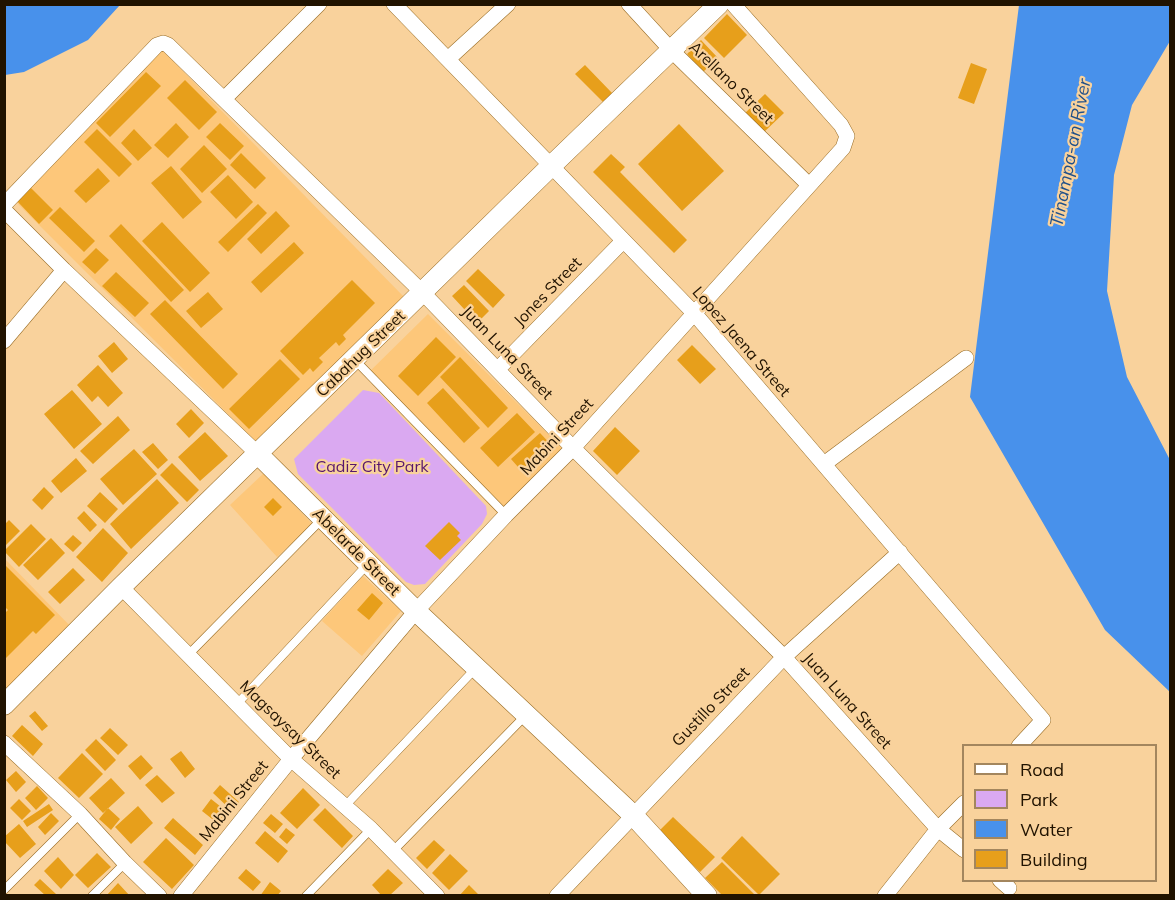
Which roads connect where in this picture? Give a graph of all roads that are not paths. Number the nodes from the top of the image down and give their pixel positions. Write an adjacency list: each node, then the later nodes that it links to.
1 (319, 4): 9 (street)
2 (394, 4): 8 (street, Lopez Jaena Street)
3 (508, 4): 8 (street)
4 (629, 4): 7 (street, Arellano Street)
5 (719, 4): 7 (street, Cabahug Street)
6 (733, 4): 11 (street, Mabini Street)
7 (672, 51): 10 (street, Cabahug Street); 11 (street, Arellano Street)
8 (448, 59): 10 (street, Lopez Jaena Street)
9 (224, 99): 12 (street, Juan Luna Street); 15 (street, Juan Luna Street)
10 (550, 167): 13 (street, Lopez Jaena Street); 15 (street, Cabahug Street)
11 (809, 185): 16 (street, Mabini Street)
12 (6, 213): 14 (street, Abelarde Street)
13 (623, 241): 16 (street, Lopez Jaena Street); 20 (street, Jones Street)
14 (64, 270): 17 (street); 22 (street, Abelarde Street)
15 (423, 293): 19 (street, Cabahug Street); 20 (street, Juan Luna Street)
16 (694, 313): 21 (street, Mabini Street); 23 (street, Lopez Jaena Street)
17 (4, 341)
18 (966, 358): 23 (street)
19 (355, 360): 22 (street, Cabahug Street); 24 (lane)
20 (498, 369): 21 (street, Juan Luna Street)
21 (573, 448): 24 (street, Mabini Street); 31 (street, Juan Luna Street)
22 (258, 454): 25 (street, Abelarde Street); 28 (street, Cabahug Street)
23 (824, 464): 26 (street, Lopez Jaena Street)
24 (506, 515): 29 (street, Mabini Street)
25 (323, 519): 27 (street, Abelarde Street); 30 (lane)
26 (900, 552): 31 (street, Gustillo Street); 37 (street, Lopez Jaena Street)
27 (368, 564): 29 (street, Abelarde Street); 33 (lane)
28 (121, 587): 30 (street, Magsaysay Street); 34 (street, Cabahug Street)
29 (416, 611): 32 (street, Abelarde Street); 38 (street, Mabini Street)
30 (188, 655): 33 (street, Magsaysay Street)
31 (784, 657): 42 (street, Gustillo Street); 44 (street, Juan Luna Street)
32 (476, 668): 35 (street, Abelarde Street); 40 (lane)
33 (237, 704): 38 (street, Magsaysay Street)
34 (4, 705)
35 (526, 715): 42 (street, Abelarde Street); 46 (lane)
36 (4, 743): 41 (street)
37 (1021, 744)
38 (291, 759): 40 (street, Magsaysay Street); 52 (street, Mabini Street)
39 (962, 804): 44 (street)
40 (345, 806): 43 (street, Magsaysay Street)
41 (80, 814): 47 (street); 48 (lane)
42 (633, 815): 54 (street, Gustillo Street); 55 (street, Abelarde Street)
43 (371, 829): 46 (street, Magsaysay Street); 53 (lane)
44 (938, 829): 45 (street, Juan Luna Street); 56 (street)
45 (962, 849)
46 (393, 851): 49 (street, Magsaysay Street)
47 (125, 863): 50 (lane); 51 (street)
48 (4, 890)
49 (431, 893)
50 (92, 896)
51 (159, 896)
52 (181, 896)
53 (306, 896)
54 (557, 896)
55 (707, 896)
56 (885, 896)

